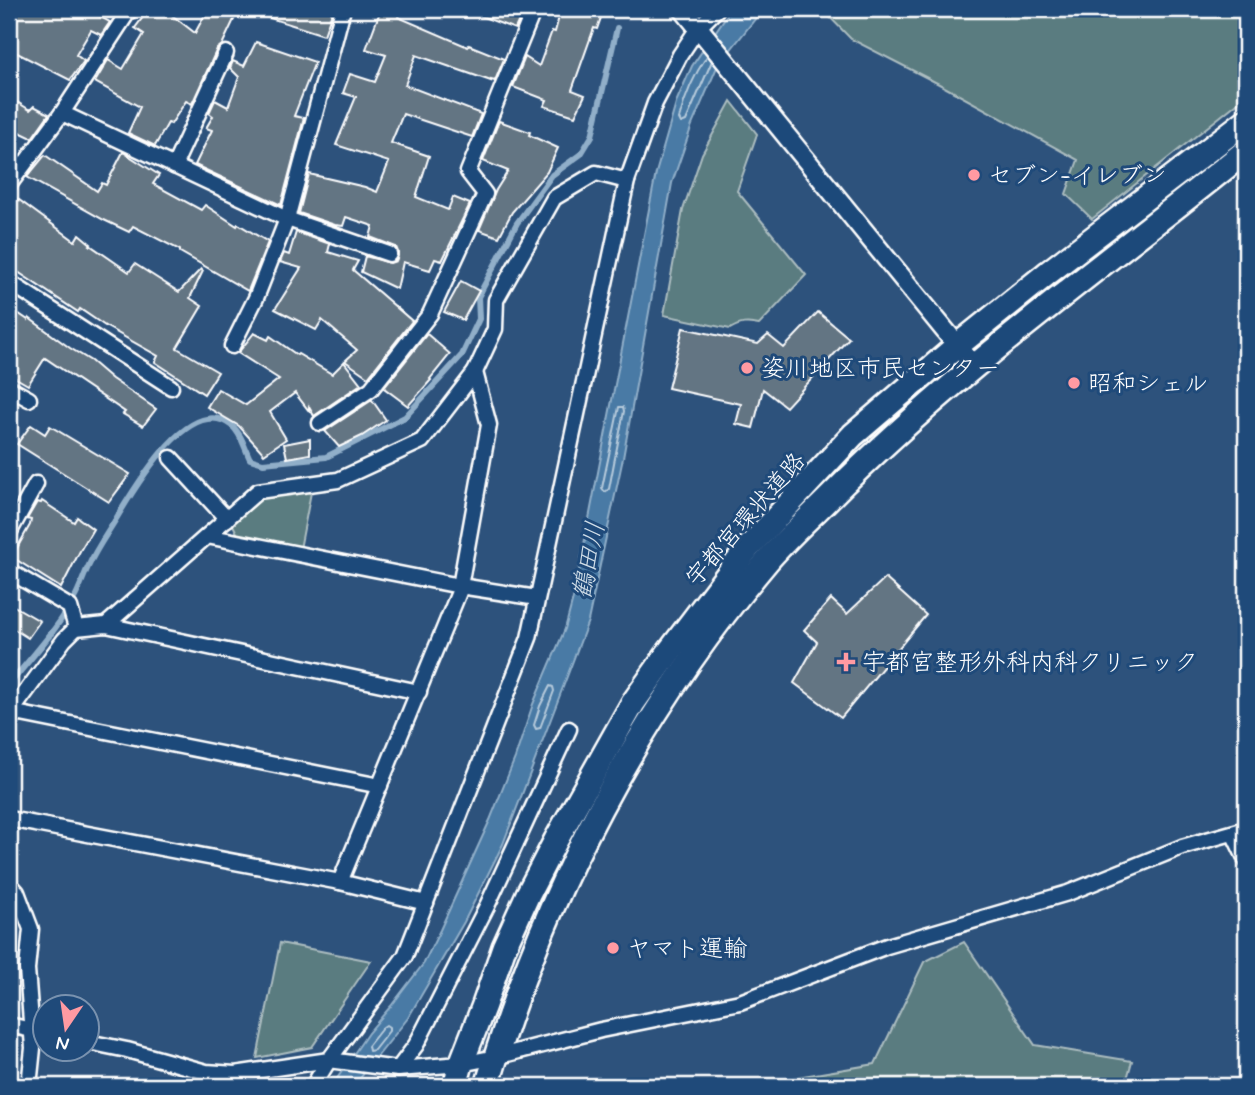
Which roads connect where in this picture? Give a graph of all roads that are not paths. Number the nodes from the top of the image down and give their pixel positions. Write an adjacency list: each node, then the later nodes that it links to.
1 (130, 9): 8 (street)
2 (343, 9): 14 (street)
3 (534, 9): 24 (street)
4 (683, 9): 6 (street)
5 (717, 9): 6 (street)
6 (698, 28): 12 (street); 18 (street)
7 (226, 52): 11 (street)
8 (62, 113): 11 (street); 13 (street)
9 (1246, 121): 18 (main road, 宇都宮環状道路)
10 (1246, 151): 19 (main road, 宇都宮環状道路)
11 (174, 166): 14 (street)
12 (627, 181): 20 (street); 32 (street)
13 (9, 185)
14 (287, 219): 15 (street); 17 (street)
15 (389, 254)
16 (9, 282): 21 (street)
17 (232, 346)
18 (957, 346): 19 (street); 52 (main road, 宇都宮環状道路)
19 (974, 366): 49 (main road, 宇都宮環状道路)
20 (475, 372): 27 (street); 31 (street)
21 (171, 387)
22 (9, 388): 23 (street)
23 (29, 399)
24 (320, 423)
25 (171, 458): 27 (street)
26 (36, 484): 28 (street)
27 (227, 519): 29 (street)
28 (9, 533)
29 (207, 536): 31 (street); 33 (street)
30 (9, 570): 34 (street)
31 (460, 586): 32 (street); 35 (street)
32 (537, 598): 44 (street)
33 (106, 625): 34 (street); 35 (street)
34 (76, 628): 36 (street)
35 (419, 692): 38 (street)
36 (10, 713): 38 (street)
37 (569, 729): 53 (street)
38 (380, 786): 42 (street)
39 (9, 819): 42 (street)
40 (1240, 831): 41 (street); 49 (street)
41 (1246, 860)
42 (340, 882): 44 (street)
43 (9, 884): 45 (street)
44 (426, 902): 51 (street)
45 (32, 995)
46 (9, 1025): 47 (street)
47 (32, 1030)
48 (102, 1045): 51 (street)
49 (496, 1056): 52 (street); 57 (main road, 宇都宮環状道路)
50 (32, 1058): 54 (street)
51 (329, 1060): 53 (street); 55 (street)
52 (461, 1064): 53 (street); 56 (main road, 宇都宮環状道路)
53 (398, 1069)
54 (29, 1086)
55 (313, 1086)
56 (455, 1086)
57 (487, 1086)

